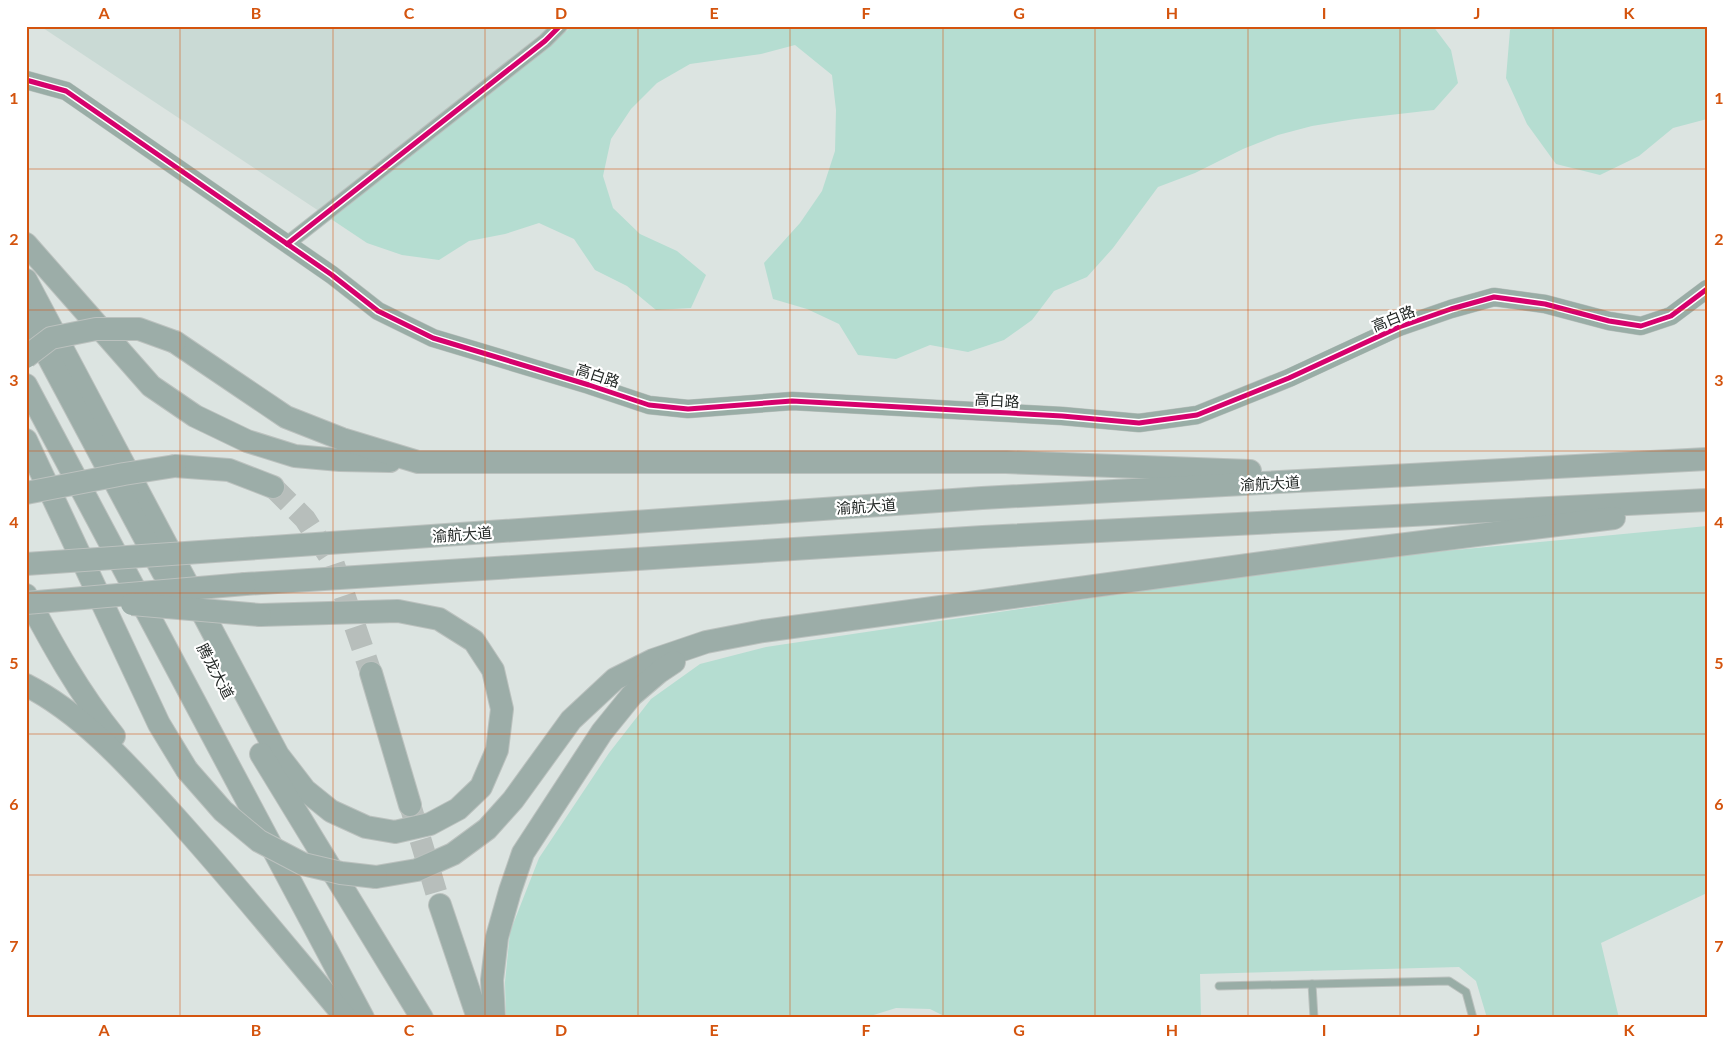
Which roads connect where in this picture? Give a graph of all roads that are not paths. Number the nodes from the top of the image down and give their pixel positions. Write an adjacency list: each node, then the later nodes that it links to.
1 (560, 26): 4 (street)
2 (26, 80): 4 (street, 高白路)
3 (26, 244): 12 (highway)
4 (287, 244): 6 (street, 高白路)
5 (26, 280): 20 (highway, bridge)
6 (1707, 289)
7 (26, 315): 32 (highway, 腾龙大道)
8 (26, 357): 12 (highway, bridge)
9 (26, 385): 31 (highway)
10 (26, 440): 22 (highway, bridge)
11 (1707, 459): 13 (highway, 渝航大道)
12 (418, 462): 13 (highway)
13 (1400, 476): 18 (highway, 渝航大道, bridge)
14 (273, 487): 15 (highway, bridge)
15 (26, 493)
16 (1707, 500): 20 (highway, bridge)
17 (1707, 506): 22 (highway)
18 (26, 564)
19 (26, 595): 26 (highway)
20 (72, 599): 21 (highway, bridge)
21 (26, 603)
22 (706, 642): 34 (highway)
23 (371, 673): 25 (highway)
24 (26, 685): 26 (highway)
25 (410, 804)
26 (214, 860): 30 (highway)
27 (440, 905): 33 (highway)
28 (1312, 984): 29 (lane); 35 (lane); 36 (lane)
29 (1219, 986)
30 (346, 1018)
31 (363, 1018)
32 (422, 1018)
33 (478, 1018)
34 (494, 1018)
35 (1314, 1018)
36 (1473, 1018)

